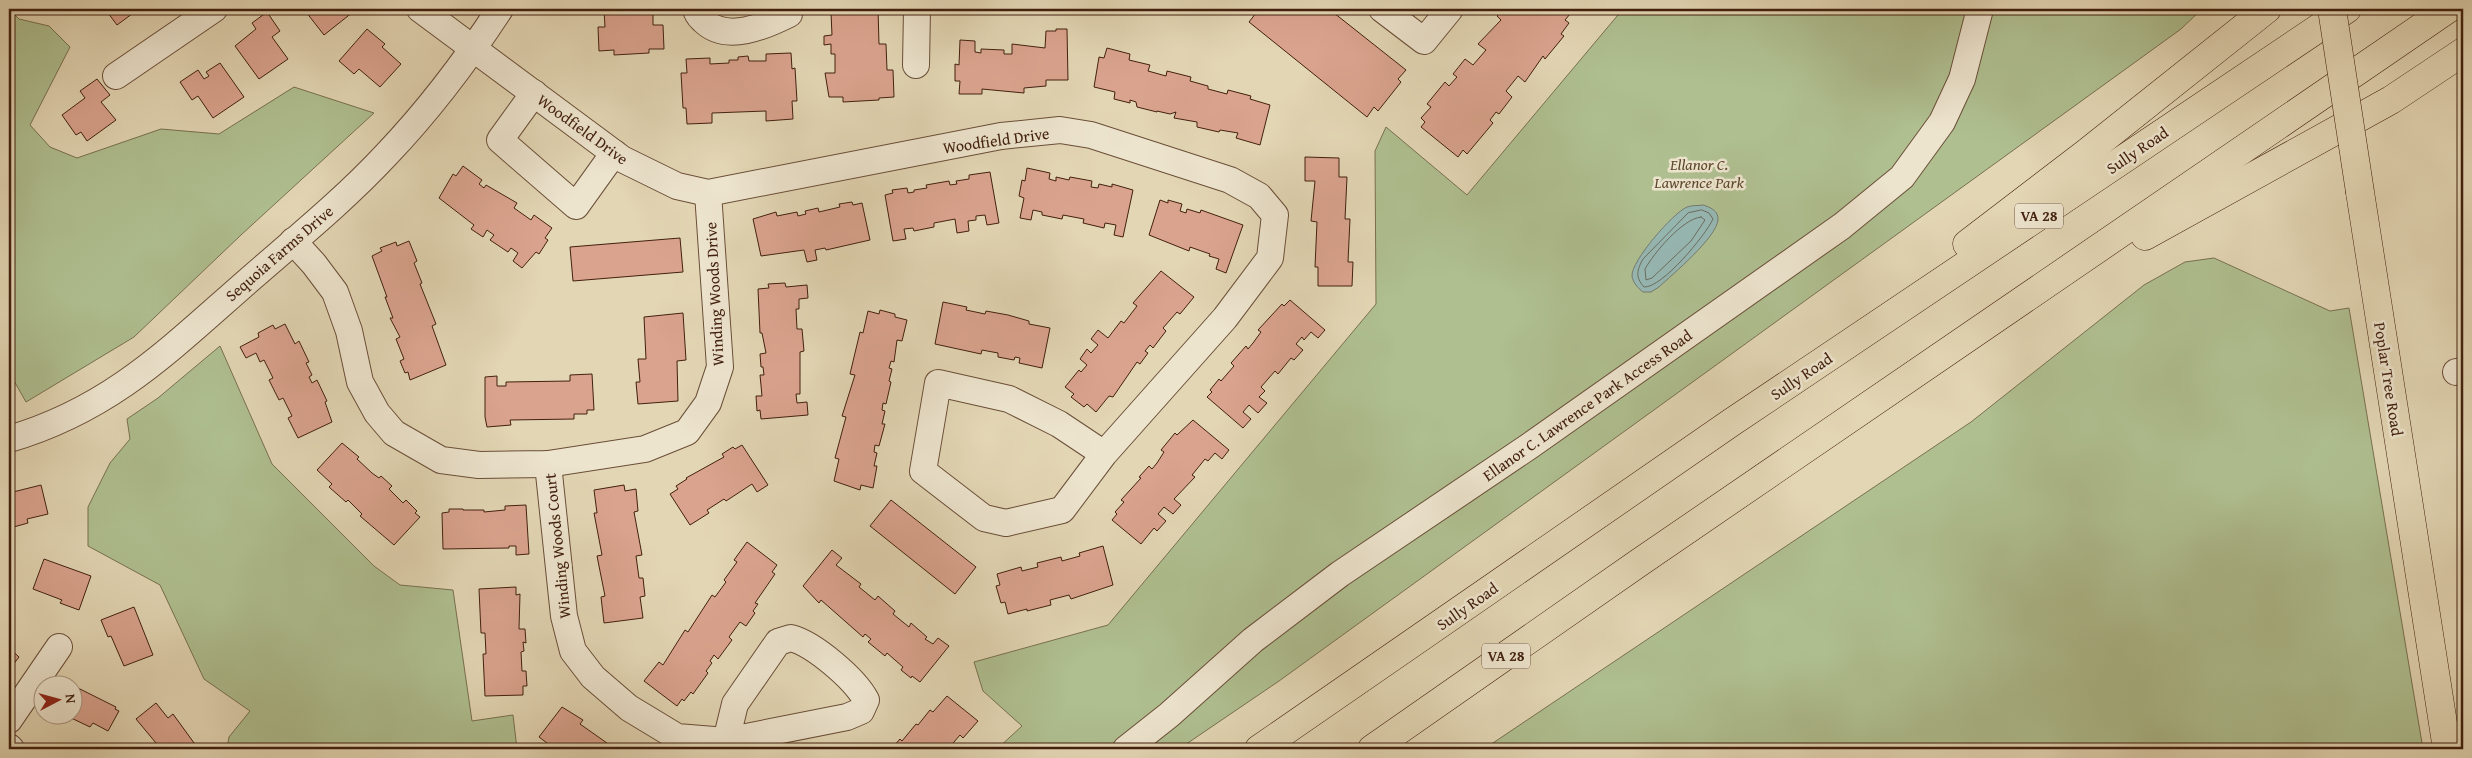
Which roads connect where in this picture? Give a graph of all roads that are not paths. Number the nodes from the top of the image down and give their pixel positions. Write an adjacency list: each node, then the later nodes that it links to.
1 (214, 9): 17 (street)
2 (420, 9): 14 (street, Woodfield Drive)
3 (500, 9): 14 (street, Sequoia Farms Drive)
4 (696, 9): 5 (street)
5 (789, 9)
6 (917, 9): 16 (street)
7 (1382, 9): 8 (street)
8 (1450, 9)
9 (1980, 9): 30 (street, Ellanor C. Lawrence Park Access Road)
10 (2267, 9): 23 (main road)
11 (2332, 9): 33 (main road, Poplar Tree Road, bridge)
12 (2347, 9): 23 (main road, Sully Road / VA 28)
13 (2448, 9): 22 (main road, VA 28)
14 (474, 50): 18 (street, Woodfield Drive); 21 (street, Sequoia Farms Drive)
15 (2463, 52): 22 (main road)
16 (916, 65)
17 (116, 76)
18 (534, 93): 19 (street, Woodfield Drive); 19 (street)
19 (614, 153): 20 (street, Woodfield Drive)
20 (708, 192): 25 (street, Woodfield Drive); 26 (street, Winding Woods Drive)
21 (293, 241): 24 (street, Sequoia Farms Drive); 26 (street, Winding Woods Drive)
22 (1890, 391): 32 (main road, VA 28)
23 (1732, 422): 31 (main road, Sully Road / VA 28)
24 (9, 439)
25 (1104, 454): 25 (street, Woodfield Drive)
26 (548, 464): 29 (street, Winding Woods Court)
27 (59, 647): 28 (street)
28 (9, 720)
29 (726, 741): 29 (street, Winding Woods Court)
30 (1126, 749)
31 (1259, 749)
32 (1372, 749)
33 (2448, 749)

